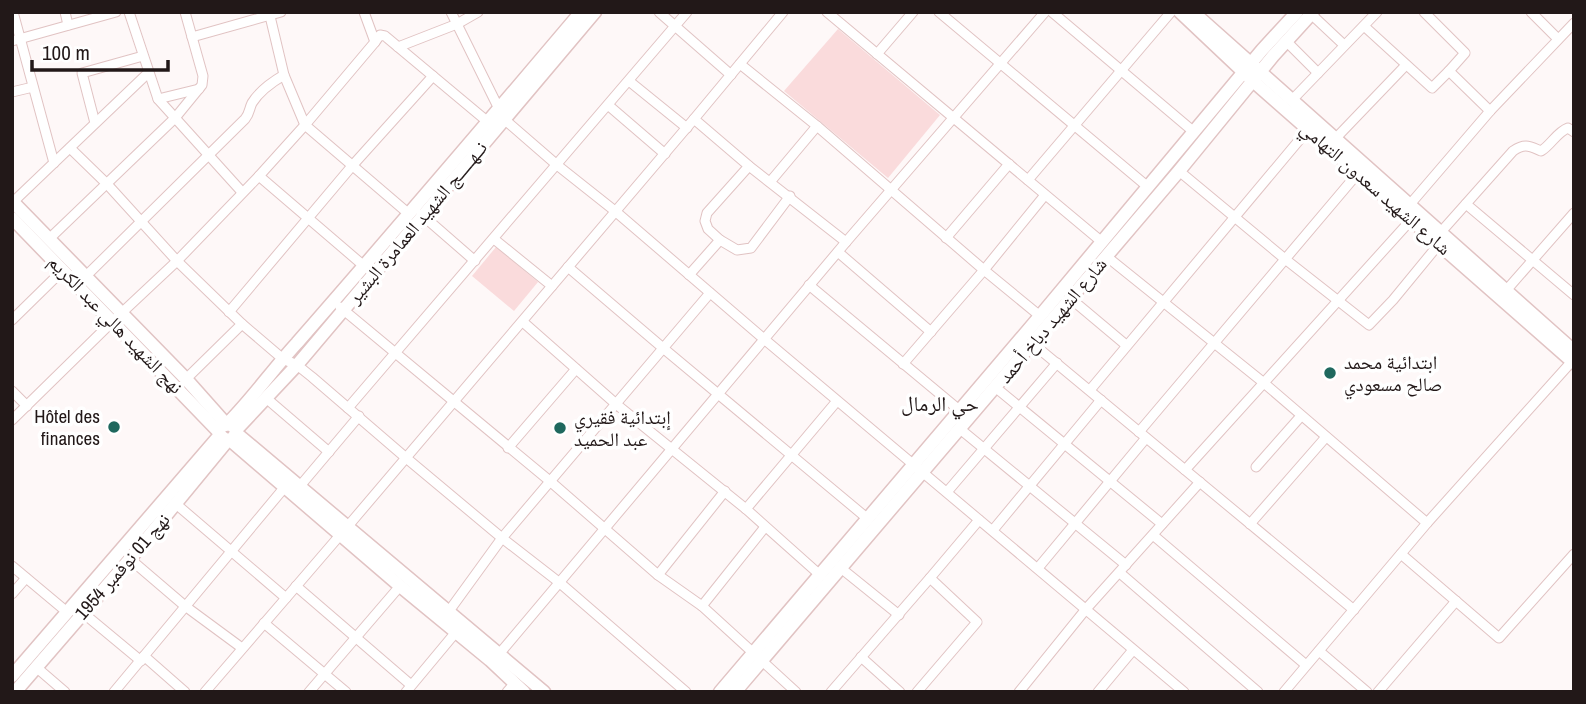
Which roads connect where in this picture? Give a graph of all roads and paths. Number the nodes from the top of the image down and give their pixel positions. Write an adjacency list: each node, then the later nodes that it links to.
1 (13, 12): 36 (street)
2 (65, 12): 31 (street)
3 (116, 12): 31 (street)
4 (130, 12): 42 (street)
5 (185, 12): 34 (street)
6 (281, 12): 27 (street)
7 (364, 12): 38 (street)
8 (452, 12): 29 (street)
9 (478, 12): 29 (street)
10 (581, 12): 62 (main road, نــهـــــج الشهيد العمامرة البشير)
11 (595, 12): 62 (main road, نــهـــــج الشهيد العمامرة البشير)
12 (659, 12): 32 (street)
13 (687, 12): 32 (street)
14 (783, 12): 44 (street)
15 (827, 12): 41 (street)
16 (913, 12): 41 (street)
17 (939, 12): 43 (street)
18 (1045, 12): 43 (street)
19 (1052, 12): 46 (street)
20 (1171, 12): 46 (street)
21 (1180, 12): 49 (main road, شارع الشهيد سعدون التهامي)
22 (1297, 12): 49 (main road, شارع الشهيد دباخ أحمد)
23 (1424, 12): 47 (street)
24 (1531, 12): 35 (street)
25 (1312, 13): 37 (main road, شارع الشهيد دباخ أحمد); 39 (street)
26 (1375, 13): 33 (street)
27 (269, 14): 34 (street); 51 (street)
28 (1197, 14): 49 (main road, شارع الشهيد سعدون التهامي)
29 (457, 24): 40 (street); 62 (street)
30 (1573, 25): 35 (street)
31 (68, 26): 36 (street)
32 (675, 26): 52 (street); 54 (street)
33 (1364, 26): 39 (street); 45 (street)
34 (191, 37): 56 (street)
35 (1558, 39): 61 (street)
36 (16, 40): 55 (street)
37 (1286, 41): 49 (main road, شارع الشهيد دباخ أحمد); 50 (street)
38 (375, 42): 40 (street); 68 (street)
39 (1345, 45): 50 (street)
40 (398, 47): 53 (street)
41 (877, 54): 63 (street)
42 (143, 56): 48 (street); 66 (street)
43 (1000, 63): 63 (street); 69 (street)
44 (740, 64): 52 (street); 71 (street)
45 (1406, 65): 47 (street); 75 (street)
46 (1121, 70): 69 (street); 73 (street)
47 (1448, 71): 61 (street)
48 (148, 73): 58 (street); 66 (street)
49 (1252, 73): 59 (main road, شارع الشهيد سعدون التهامي); 70 (main road, شارع الشهيد سعدون التهامي); 73 (main road, شارع الشهيد دباخ أحمد); 84 (main road, شارع الشهيد دباخ أحمد)
50 (1318, 73): 59 (street)
51 (284, 75): 68 (street); 78 (street)
52 (731, 75): 65 (street)
53 (433, 76): 67 (street); 82 (street)
54 (629, 81): 60 (street); 72 (street)
55 (33, 87): 57 (street); 79 (street)
56 (199, 89): 58 (street); 64 (street)
57 (12, 92)
58 (158, 99): 64 (street)
59 (1292, 100): 70 (main road, شارع الشهيد سعدون التهامي)
60 (608, 105): 77 (street); 81 (street)
61 (1490, 111): 99 (street)
62 (501, 114): 67 (main road, نــهـــــج الشهيد العمامرة البشير); 81 (street); 98 (main road, نــهـــــج الشهيد العمامرة البشير)
63 (952, 117): 80 (street); 91 (street)
64 (175, 118): 78 (street); 89 (street)
65 (694, 120): 72 (street); 83 (street)
66 (95, 122): 76 (street)
67 (488, 122): 98 (main road, نــهـــــج الشهيد العمامرة البشير)
68 (305, 125): 82 (street); 86 (street)
69 (1074, 125): 87 (street); 90 (street)
70 (1312, 125): 75 (main road, شارع الشهيد سعدون التهامي); 85 (main road, شارع الشهيد سعدون التهامي); 101 (street)
71 (817, 126): 88 (street); 91 (street)
72 (687, 128): 77 (street)
73 (1194, 132): 90 (main road, شارع الشهيد دباخ أحمد)
74 (1574, 132): 96 (street)
75 (1335, 139): 99 (main road, شارع الشهيد سعدون التهامي)
76 (70, 148): 79 (street); 89 (street)
77 (665, 154): 97 (street)
78 (209, 156): 92 (street); 104 (street)
79 (54, 163): 95 (street)
80 (1009, 164): 87 (street); 105 (street)
81 (557, 165): 97 (street); 107 (street)
82 (352, 166): 98 (street); 102 (street)
83 (750, 166): 88 (street); 109 (street)
84 (1179, 172): 101 (street); 113 (main road, شارع الشهيد دباخ أحمد)
85 (1358, 173): 99 (main road, شارع الشهيد سعدون التهامي); 114 (street)
86 (259, 176): 92 (street); 102 (street)
87 (1028, 180): 93 (street)
88 (770, 182): 94 (street)
89 (107, 184): 104 (street); 106 (street)
90 (1148, 187): 111 (main road, شارع الشهيد دباخ أحمد)
91 (891, 190): 105 (street); 110 (street)
92 (243, 192): 116 (street)
93 (1045, 195): 111 (street); 121 (street)
94 (790, 197): 109 (street); 110 (street)
95 (13, 202): 106 (main road)
96 (1466, 204): 108 (street); 115 (street)
97 (615, 211): 119 (street); 122 (street)
98 (415, 212): 117 (street); 118 (main road); 132 (main road, نــهـــــج الشهيد العمامرة البشير)
99 (1407, 213): 108 (main road, شارع الشهيد سعدون التهامي); 130 (street)
100 (1574, 213): 115 (street)
101 (1234, 217): 114 (street); 131 (street)
102 (307, 218): 118 (street); 133 (street)
103 (13, 221): 120 (main road, نهج الشهيد هالي عبد الكريم)
104 (141, 222): 116 (street); 123 (street)
105 (946, 237): 121 (street)
106 (49, 239): 123 (main road)
107 (494, 239): 117 (street); 125 (street)
108 (1440, 239): 127 (main road, شارع الشهيد سعدون التهامي); 130 (street)
109 (720, 240): 122 (street)
110 (846, 242): 112 (street)
111 (1102, 242): 134 (main road, شارع الشهيد دباخ أحمد)
112 (838, 252): 124 (street); 139 (street)
113 (1106, 256): 129 (main road, شارع الشهيد دباخ أحمد); 131 (street)
114 (1285, 259): 130 (street); 142 (street)
115 (1534, 260): 127 (street); 128 (street)
116 (177, 261): 133 (street); 135 (street)
117 (475, 261): 145 (street)
118 (364, 266): 132 (main road)
119 (568, 267): 125 (street); 144 (street)
120 (64, 270): 135 (main road, نهج الشهيد هالي عبد الكريم); 136 (street)
121 (984, 270): 134 (street); 139 (street)
122 (689, 275): 126 (street)
123 (86, 276): 135 (main road)
124 (809, 285): 140 (street); 149 (street)
125 (552, 286): 137 (street)
126 (710, 293): 140 (street); 144 (street)
127 (1503, 294): 146 (main road, شارع الشهيد سعدون التهامي)
128 (1574, 295)
129 (1070, 298): 141 (main road, شارع الشهيد دباخ أحمد); 143 (street)
130 (1337, 300): 153 (street)
131 (1163, 301): 142 (street); 143 (street)
132 (338, 305): 145 (street); 147 (main road); 150 (main road, نــهـــــج الشهيد العمامرة البشير)
133 (229, 312): 138 (street)
134 (1040, 316): 166 (main road, شارع الشهيد دباخ أحمد)
135 (117, 317): 152 (main road); 163 (street); 171 (main road, نهج الشهيد هالي عبد الكريم)
136 (12, 320)
137 (523, 322): 151 (street); 161 (street)
138 (242, 324): 147 (street); 152 (street)
139 (931, 332): 149 (street)
140 (764, 339): 157 (street); 160 (street)
141 (1032, 343): 148 (street); 154 (main road, شارع الشهيد دباخ أحمد)
142 (1213, 344): 153 (street); 172 (street)
143 (1126, 345): 155 (street)
144 (663, 348): 157 (street); 162 (street)
145 (395, 354): 161 (street); 165 (street)
146 (1573, 358): 197 (street)
147 (283, 359): 150 (street); 171 (main road)
148 (1057, 363): 155 (street); 164 (street)
149 (903, 364): 166 (street)
150 (297, 365): 158 (main road, نــهـــــج الشهيد العمامرة البشير); 165 (street)
151 (576, 369): 162 (street); 175 (street)
152 (186, 379): 171 (main road)
153 (1264, 383): 168 (street); 183 (street)
154 (995, 387): 164 (street); 166 (main road, شارع الشهيد دباخ أحمد)
155 (1090, 390): 159 (street)
156 (12, 391): 163 (street)
157 (718, 394): 176 (street); 179 (street)
158 (266, 398): 171 (main road, نــهـــــج الشهيد العمامرة البشير); 178 (street)
159 (1101, 400): 172 (street); 174 (street)
160 (838, 401): 179 (street); 182 (street)
161 (453, 402): 175 (street); 180 (street)
162 (616, 404): 176 (street); 185 (street)
163 (27, 406): 169 (street)
164 (1020, 406): 174 (street); 177 (street)
165 (348, 408): 167 (street)
166 (965, 414): 170 (main road, شارع الشهيد دباخ أحمد); 182 (main road, شارع الشهيد دباخ أحمد)
167 (359, 416): 178 (street); 180 (street)
168 (1301, 416): 173 (street); 181 (street)
169 (12, 420)
170 (960, 429): 177 (street); 182 (main road, شارع الشهيد دباخ أحمد)
171 (228, 432): 187 (main road); 189 (main road); 192 (main road, نهج 01 نوفمبر 1954); 221 (main road, نهج 01 نوفمبر 1954)
172 (1143, 435): 183 (street); 184 (street)
173 (1326, 437): 197 (street); 199 (street)
174 (1066, 443): 184 (street); 188 (street)
175 (508, 448): 185 (street)
176 (670, 449): 190 (street); 202 (street)
177 (984, 449): 188 (street); 191 (street)
178 (329, 452): 187 (street)
179 (792, 456): 193 (street); 194 (street)
180 (405, 457): 201 (street); 205 (street)
181 (1256, 467)
182 (918, 468): 191 (street); 194 (main road, شارع الشهيد دباخ أحمد); 212 (main road, شارع الشهيد دباخ أحمد)
183 (1185, 470): 186 (street)
184 (1111, 480): 196 (street); 198 (street)
185 (551, 482): 202 (street); 205 (street)
186 (1200, 482): 198 (street); 199 (street)
187 (300, 486): 201 (main road)
188 (1030, 487): 196 (street); 203 (street)
189 (284, 488): 201 (main road); 206 (street)
190 (725, 491): 193 (street); 214 (street)
191 (947, 492): 195 (street)
192 (176, 504): 206 (street); 209 (main road, نهج 01 نوفمبر 1954)
193 (746, 509): 200 (street)
194 (868, 519): 215 (main road, شارع الشهيد دباخ أحمد)
195 (979, 520): 203 (street); 217 (street)
196 (1075, 523): 211 (street); 213 (street)
197 (1427, 523): 207 (street)
198 (1162, 524): 204 (street)
199 (1250, 524): 228 (street)
200 (765, 527): 215 (street); 226 (street)
201 (344, 530): 219 (street); 220 (main road); 229 (main road)
202 (604, 530): 214 (street); 218 (street)
203 (992, 530): 211 (street)
204 (1153, 535): 213 (street); 243 (street)
205 (502, 538): 218 (street); 229 (street)
206 (231, 551): 223 (street); 225 (street)
207 (1401, 554): 224 (street); 228 (street)
208 (1574, 554): 224 (street)
209 (130, 559): 221 (main road, نهج 01 نوفمبر 1954); 225 (street)
210 (12, 566): 216 (street)
211 (1038, 568): 227 (street)
212 (842, 569): 232 (street); 242 (main road, شارع الشهيد دباخ أحمد)
213 (1123, 569): 227 (street); 267 (street)
214 (658, 575): 226 (street)
215 (820, 575): 242 (main road, شارع الشهيد دباخ أحمد)
216 (26, 578): 222 (street); 230 (street)
217 (930, 578): 232 (street); 264 (street)
218 (560, 583): 239 (street); 258 (street)
219 (296, 586): 223 (street); 235 (street)
220 (400, 586): 234 (main road); 235 (street)
221 (95, 589): 230 (main road, نهج 01 نوفمبر 1954); 231 (main road, نهج 01 نوفمبر 1954)
222 (12, 594)
223 (286, 598): 233 (street)
224 (1456, 601): 270 (street)
225 (185, 606): 236 (street); 241 (street)
226 (702, 606): 242 (street)
227 (1086, 610): 237 (street); 250 (street)
228 (1353, 610): 238 (street)
229 (449, 611): 239 (main road)
230 (67, 612): 246 (main road, نهج 01 نوفمبر 1954)
231 (82, 612): 241 (street); 244 (main road, نهج 01 نوفمبر 1954)
232 (899, 615): 240 (street)
233 (264, 623): 236 (street); 245 (street)
234 (456, 632): 247 (street); 248 (main road)
235 (356, 637): 245 (street); 247 (street)
236 (242, 648): 249 (street)
237 (1133, 650): 265 (street); 266 (street)
238 (1319, 651): 243 (street); 269 (street)
239 (500, 653): 257 (main road)
240 (861, 657): 262 (street); 263 (street)
241 (142, 658): 253 (street); 254 (street)
242 (757, 658): 259 (main road, شارع الشهيد دباخ أحمد); 260 (main road, شارع الشهيد دباخ أحمد); 261 (street)
243 (1306, 665): 268 (street)
244 (36, 667): 251 (main road, نهج 01 نوفمبر 1954); 252 (street)
245 (325, 673): 255 (street); 256 (street)
246 (12, 676)
247 (409, 689)
248 (515, 689)
249 (207, 691)
250 (1022, 691)
251 (15, 692)
252 (65, 692)
253 (114, 692)
254 (185, 692)
255 (309, 692)
256 (346, 692)
257 (544, 692)
258 (686, 692)
259 (720, 692)
260 (735, 692)
261 (796, 692)
262 (831, 692)
263 (900, 692)
264 (918, 692)
265 (1098, 692)
266 (1184, 692)
267 (1258, 692)
268 (1284, 692)
269 (1367, 692)
270 (1378, 692)

